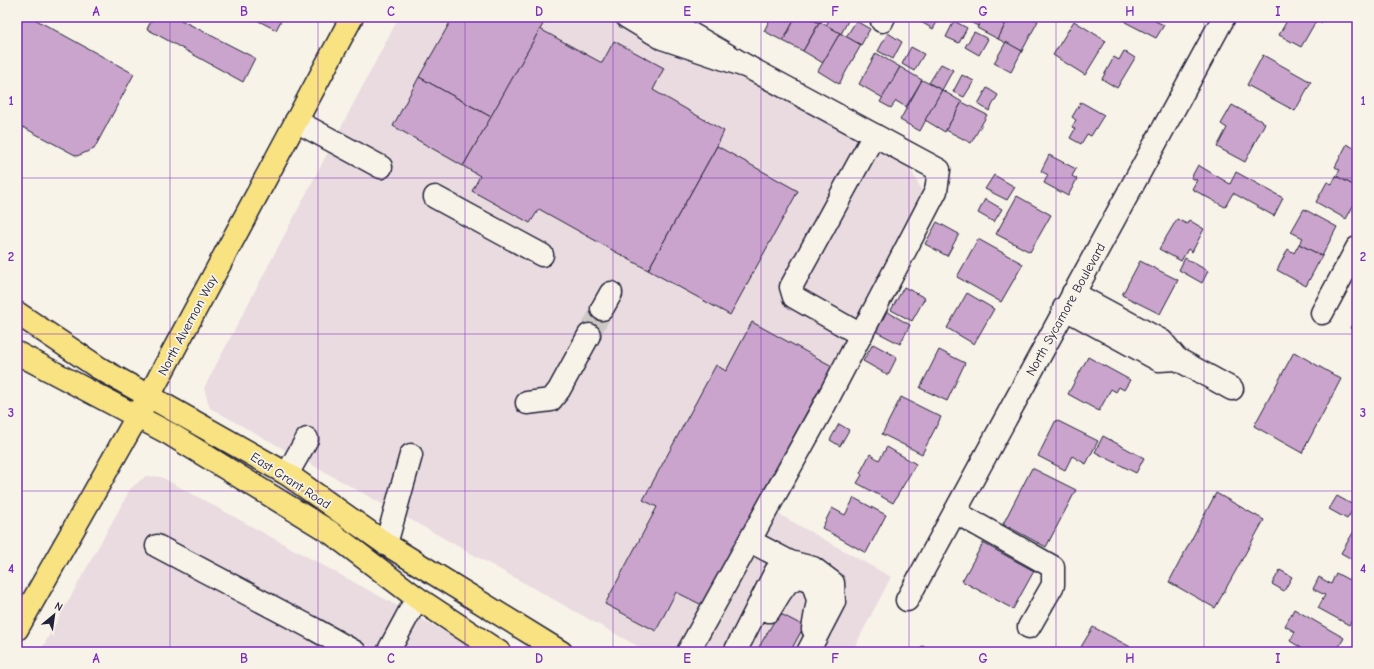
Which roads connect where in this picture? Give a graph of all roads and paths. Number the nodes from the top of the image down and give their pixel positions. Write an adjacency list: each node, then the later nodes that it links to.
1 (352, 17): 6 (main road, North Alvernon Way)
2 (627, 17): 5 (street)
3 (662, 17): 5 (street)
4 (1224, 17): 12 (street, North Sycamore Boulevard)
5 (748, 67): 7 (street)
6 (296, 121): 8 (street); 19 (main road, North Alvernon Way)
7 (874, 135): 16 (street); 16 (street)
8 (381, 167)
9 (435, 196): 11 (street)
10 (1357, 248): 14 (street)
11 (542, 255)
12 (1068, 301): 18 (street); 25 (street, North Sycamore Boulevard)
13 (17, 313): 19 (main road, East Grant Road)
14 (1322, 314)
15 (589, 334): 20 (street)
16 (861, 335): 26 (street)
17 (17, 353): 21 (main road, East Grant Road)
18 (1232, 389)
19 (148, 396): 21 (main road, North Alvernon Way); 24 (main road, East Grant Road)
20 (527, 403)
21 (136, 417): 30 (main road, East Grant Road); 33 (main road, North Alvernon Way)
22 (307, 439): 24 (street)
23 (411, 455): 27 (street)
24 (287, 474): 27 (main road, East Grant Road)
25 (955, 512): 31 (street, North Sycamore Boulevard); 32 (street)
26 (750, 541): 29 (street); 38 (street)
27 (386, 544): 37 (main road, East Grant Road)
28 (157, 546): 34 (street)
29 (790, 562): 39 (street); 42 (street)
30 (417, 598): 35 (street); 36 (main road, East Grant Road)
31 (906, 600)
32 (1029, 628)
33 (17, 629)
34 (355, 652)
35 (388, 652)
36 (499, 652)
37 (561, 652)
38 (688, 652)
39 (735, 652)
40 (746, 652): 41 (street)
41 (804, 652)
42 (808, 652)

